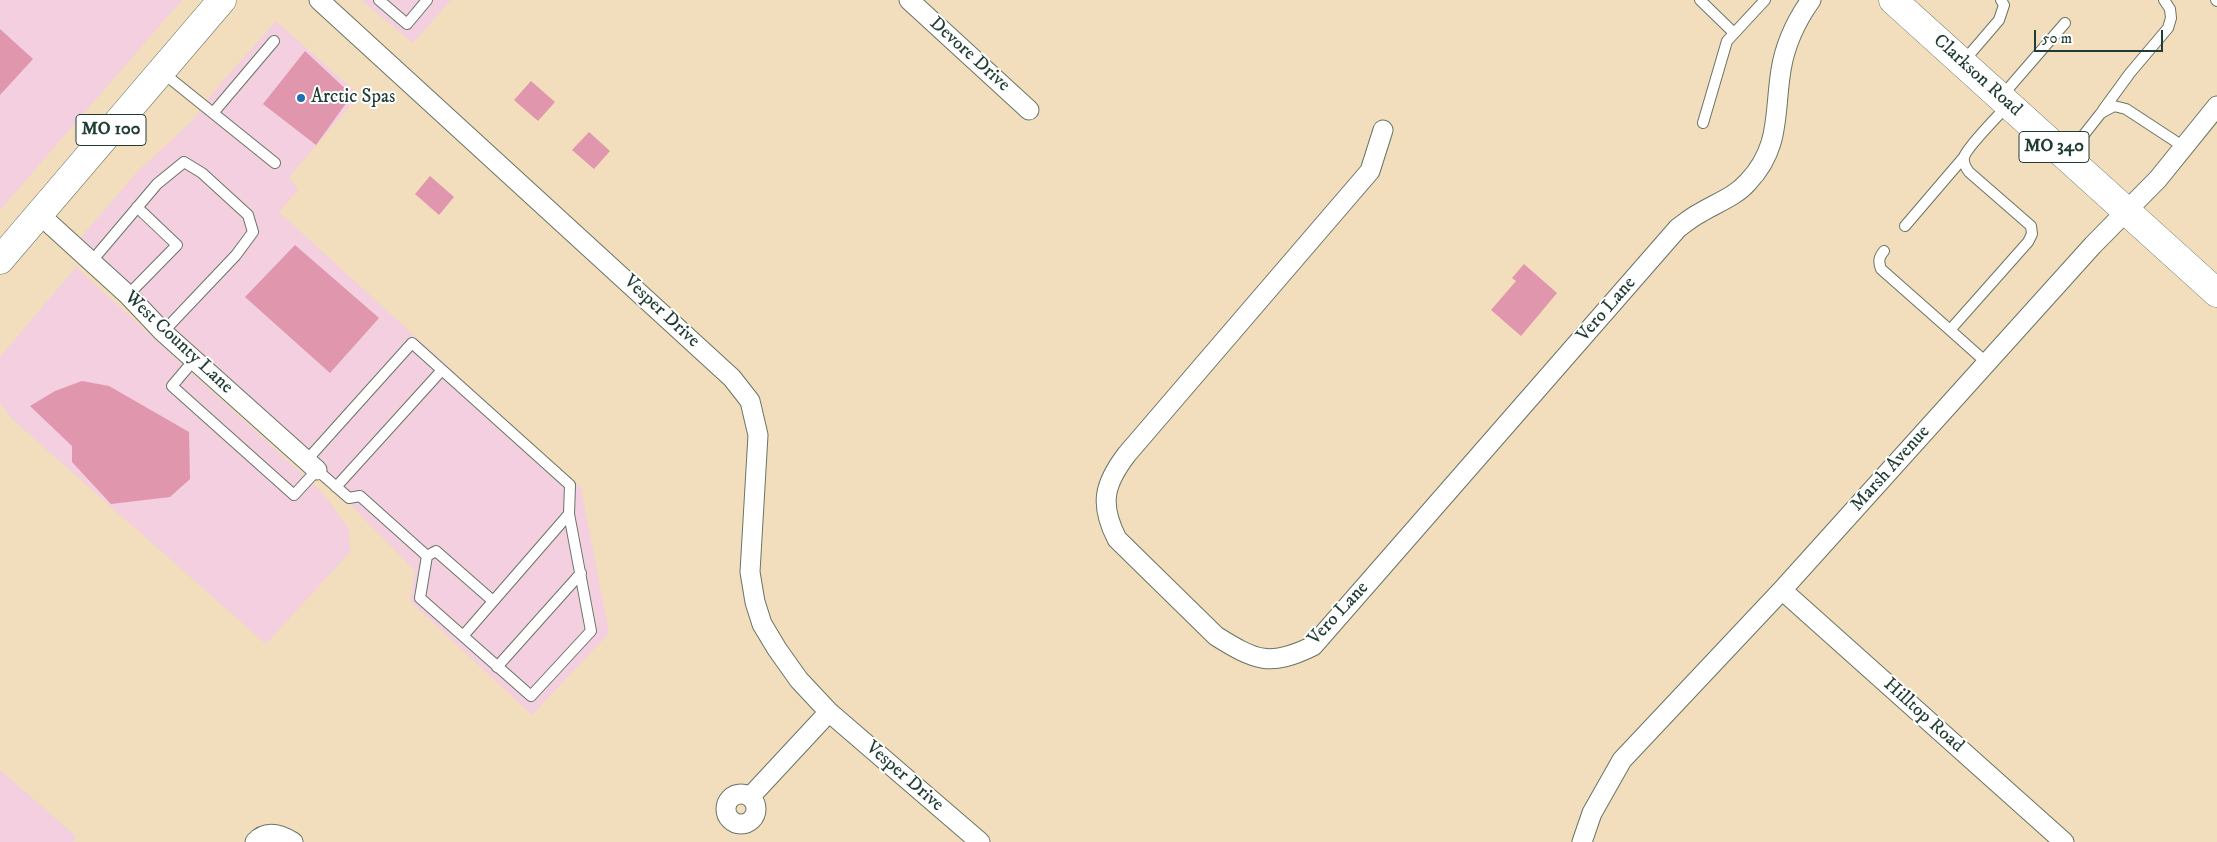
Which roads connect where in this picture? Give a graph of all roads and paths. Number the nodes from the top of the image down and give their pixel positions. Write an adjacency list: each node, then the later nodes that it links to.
1 (222, 0): 16 (main road, MO 100)
2 (319, 0): 51 (street, Vesper Drive)
3 (379, 0): 4 (lane)
4 (427, 0)
5 (909, 0): 19 (street, Devore Drive)
6 (1700, 0): 13 (lane)
7 (1765, 0): 13 (lane)
8 (1811, 0): 23 (street, Vero Lane)
9 (1893, 0): 15 (main road, Clarkson Road / MO 340)
10 (2001, 0): 15 (lane)
11 (2164, 0): 21 (lane)
12 (2065, 23): 17 (lane)
13 (1734, 33): 22 (lane)
14 (274, 41): 20 (lane)
15 (1962, 63): 17 (main road, Clarkson Road / MO 340)
16 (161, 71): 20 (lane); 30 (main road, MO 100)
17 (2004, 101): 25 (lane); 26 (main road, Clarkson Road / MO 340)
18 (2217, 106): 24 (street, Marsh Avenue)
19 (1029, 110)
20 (213, 113): 27 (lane)
21 (2101, 113): 24 (lane); 26 (lane)
22 (1703, 123)
23 (1383, 130)
24 (2184, 147): 29 (street, Marsh Avenue)
25 (1964, 157): 31 (lane); 37 (lane)
26 (2066, 157): 29 (main road, Clarkson Road / MO 340)
27 (275, 163)
28 (137, 208): 34 (lane); 36 (lane); 38 (lane)
29 (2125, 211): 35 (main road, Clarkson Road / MO 340); 40 (street, Marsh Avenue)
30 (39, 214): 33 (main road, MO 100); 34 (street, West County Lane)
31 (1905, 226)
32 (1884, 251): 37 (lane)
33 (0, 260)
34 (91, 262): 36 (street, West County Lane)
35 (2217, 293)
36 (128, 296): 38 (street, West County Lane)
37 (1950, 330): 40 (lane)
38 (163, 332): 39 (street, West County Lane)
39 (194, 360): 42 (street, West County Lane); 42 (lane)
40 (1987, 363): 47 (street, Marsh Avenue)
41 (442, 370): 42 (lane); 43 (lane); 44 (lane)
42 (312, 465): 43 (lane)
43 (336, 487): 45 (lane)
44 (570, 514): 46 (lane); 48 (lane)
45 (426, 556): 48 (lane); 49 (lane)
46 (581, 573): 50 (lane); 50 (lane)
47 (1782, 590): 56 (street, Marsh Avenue); 57 (street, Hilltop Road)
48 (493, 601): 49 (lane)
49 (463, 636): 50 (lane)
50 (497, 667)
51 (829, 712): 52 (street); 55 (street, Vesper Drive)
52 (750, 797)
53 (285, 838): 54 (street)
54 (255, 842)
55 (980, 842)
56 (1582, 842)
57 (2064, 842)

